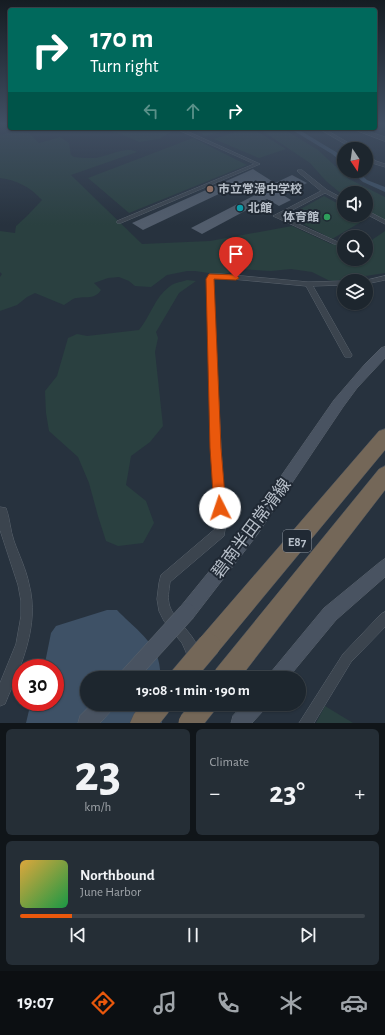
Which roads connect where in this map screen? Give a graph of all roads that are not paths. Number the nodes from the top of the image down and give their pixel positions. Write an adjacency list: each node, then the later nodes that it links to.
1 (244, 158): 8 (street)
2 (373, 161): 3 (street)
3 (385, 166)
4 (300, 172): 5 (street)
5 (326, 191): 6 (street); 10 (street)
6 (337, 197)
7 (373, 216): 9 (street)
8 (118, 222)
9 (385, 222)
10 (336, 243)
11 (385, 278): 12 (street)
12 (373, 281)
13 (337, 283): 14 (street)
14 (308, 284): 16 (street); 26 (street)
15 (385, 351): 18 (main road, 碧南半田常滑線)
16 (348, 355)
17 (385, 363): 18 (main road)
18 (366, 370): 24 (main road, 碧南半田常滑線, bridge)
19 (385, 437): 25 (highway, E87, bridge)
20 (385, 475): 27 (highway, E87)
21 (0, 512): 29 (street)
22 (385, 567): 28 (main road)
23 (385, 618): 40 (street)
24 (133, 671)
25 (187, 671)
26 (193, 671)
27 (231, 671)
28 (283, 671)
29 (0, 699)
30 (98, 711): 35 (main road)
31 (154, 711): 36 (highway)
32 (195, 711): 38 (street)
33 (199, 711): 37 (highway, bridge)
34 (250, 711): 39 (main road)
35 (87, 723)
36 (144, 723)
37 (190, 723)
38 (197, 723)
39 (240, 723)
40 (306, 723)

